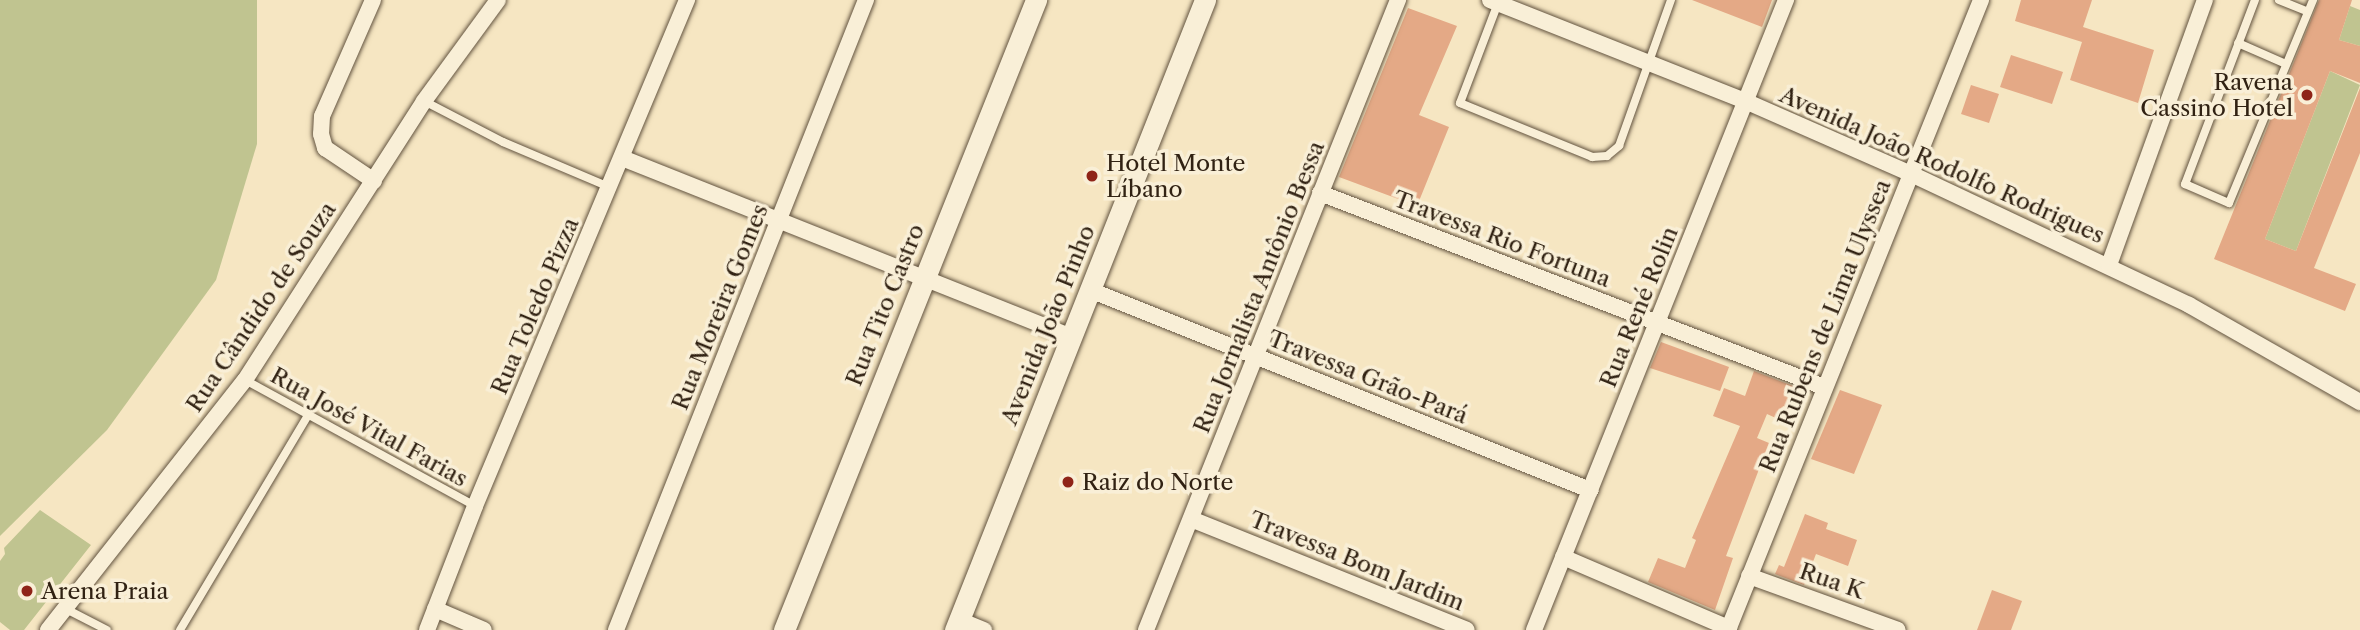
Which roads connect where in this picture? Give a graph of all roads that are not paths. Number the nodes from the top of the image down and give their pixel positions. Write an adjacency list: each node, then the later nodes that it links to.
1 (373, 0): 24 (street)
2 (498, 0): 20 (street, Rua Cândido de Souza)
3 (687, 0): 22 (street, Rua Toledo Pizza)
4 (866, 0): 27 (street, Rua Moreira Gomes)
5 (1036, 0): 29 (main road, Rua Tito Castro)
6 (1205, 0): 30 (main road, Avenida João Pinho)
7 (1398, 0): 26 (street, Rua Jornalista Antônio Bessa)
8 (1671, 0): 18 (lane)
9 (1786, 0): 21 (street, Rua René Rolin)
10 (1981, 0): 23 (street, Rua Rubens de Lima Ulyssea)
11 (2205, 0): 28 (street)
12 (2255, 0): 17 (lane)
13 (2279, 0): 16 (lane)
14 (2313, 0): 16 (lane)
15 (1496, 1): 18 (street, Avenida João Rodolfo Rodrigues); 18 (lane)
16 (2308, 12): 19 (lane)
17 (2238, 43): 19 (lane); 19 (lane)
18 (1648, 62): 21 (street, Avenida João Rodolfo Rodrigues)
19 (2286, 64)
20 (424, 101): 24 (street, Rua Cândido de Souza); 25 (lane)
21 (1745, 102): 23 (street, Avenida João Rodolfo Rodrigues); 31 (street, Rua René Rolin)
22 (622, 158): 25 (street, Rua Toledo Pizza); 27 (street)
23 (1911, 174): 28 (street, Avenida João Rodolfo Rodrigues); 35 (street, Rua Rubens de Lima Ulyssea)
24 (374, 181): 34 (street, Rua Cândido de Souza)
25 (609, 187): 39 (street, Rua Toledo Pizza)
26 (1320, 193): 31 (street, Travessa Rio Fortuna); 33 (street, Rua Jornalista Antônio Bessa)
27 (779, 220): 29 (street); 52 (street, Rua Moreira Gomes)
28 (2109, 265): 36 (street, Avenida João Rodolfo Rodrigues)
29 (924, 278): 32 (street); 53 (main road, Rua Tito Castro)
30 (1090, 290): 32 (main road, Avenida João Pinho); 33 (street, Travessa Grão-Pará)
31 (1658, 324): 35 (street, Travessa Rio Fortuna); 38 (street, Rua René Rolin)
32 (1072, 337): 45 (main road, Avenida João Pinho)
33 (1256, 357): 38 (street, Travessa Grão-Pará); 40 (street, Rua Jornalista Antônio Bessa)
34 (245, 380): 37 (lane, Rua José Vital Farias); 43 (street, Rua Cândido de Souza)
35 (1824, 387): 42 (street, Rua Rubens de Lima Ulyssea)
36 (2360, 402)
37 (308, 415): 39 (lane, Rua José Vital Farias); 49 (lane)
38 (1590, 490): 41 (street, Rua René Rolin)
39 (475, 506): 44 (street, Rua Toledo Pizza)
40 (1191, 519): 55 (street, Rua Jornalista Antônio Bessa); 56 (street, Travessa Bom Jardim)
41 (1563, 557): 46 (street); 57 (street, Rua René Rolin)
42 (1749, 576): 46 (street, Rua Rubens de Lima Ulyssea); 58 (street, Rua K)
43 (64, 608): 47 (street, Rua Cândido de Souza); 48 (lane)
44 (435, 609): 50 (street, Rua Toledo Pizza); 51 (street)
45 (957, 625): 54 (street)
46 (1728, 629)
47 (48, 630)
48 (107, 630)
49 (180, 630)
50 (427, 630)
51 (484, 630)
52 (616, 630)
53 (784, 630)
54 (984, 630)
55 (1146, 630)
56 (1467, 630)
57 (1534, 630)
58 (1898, 630)

